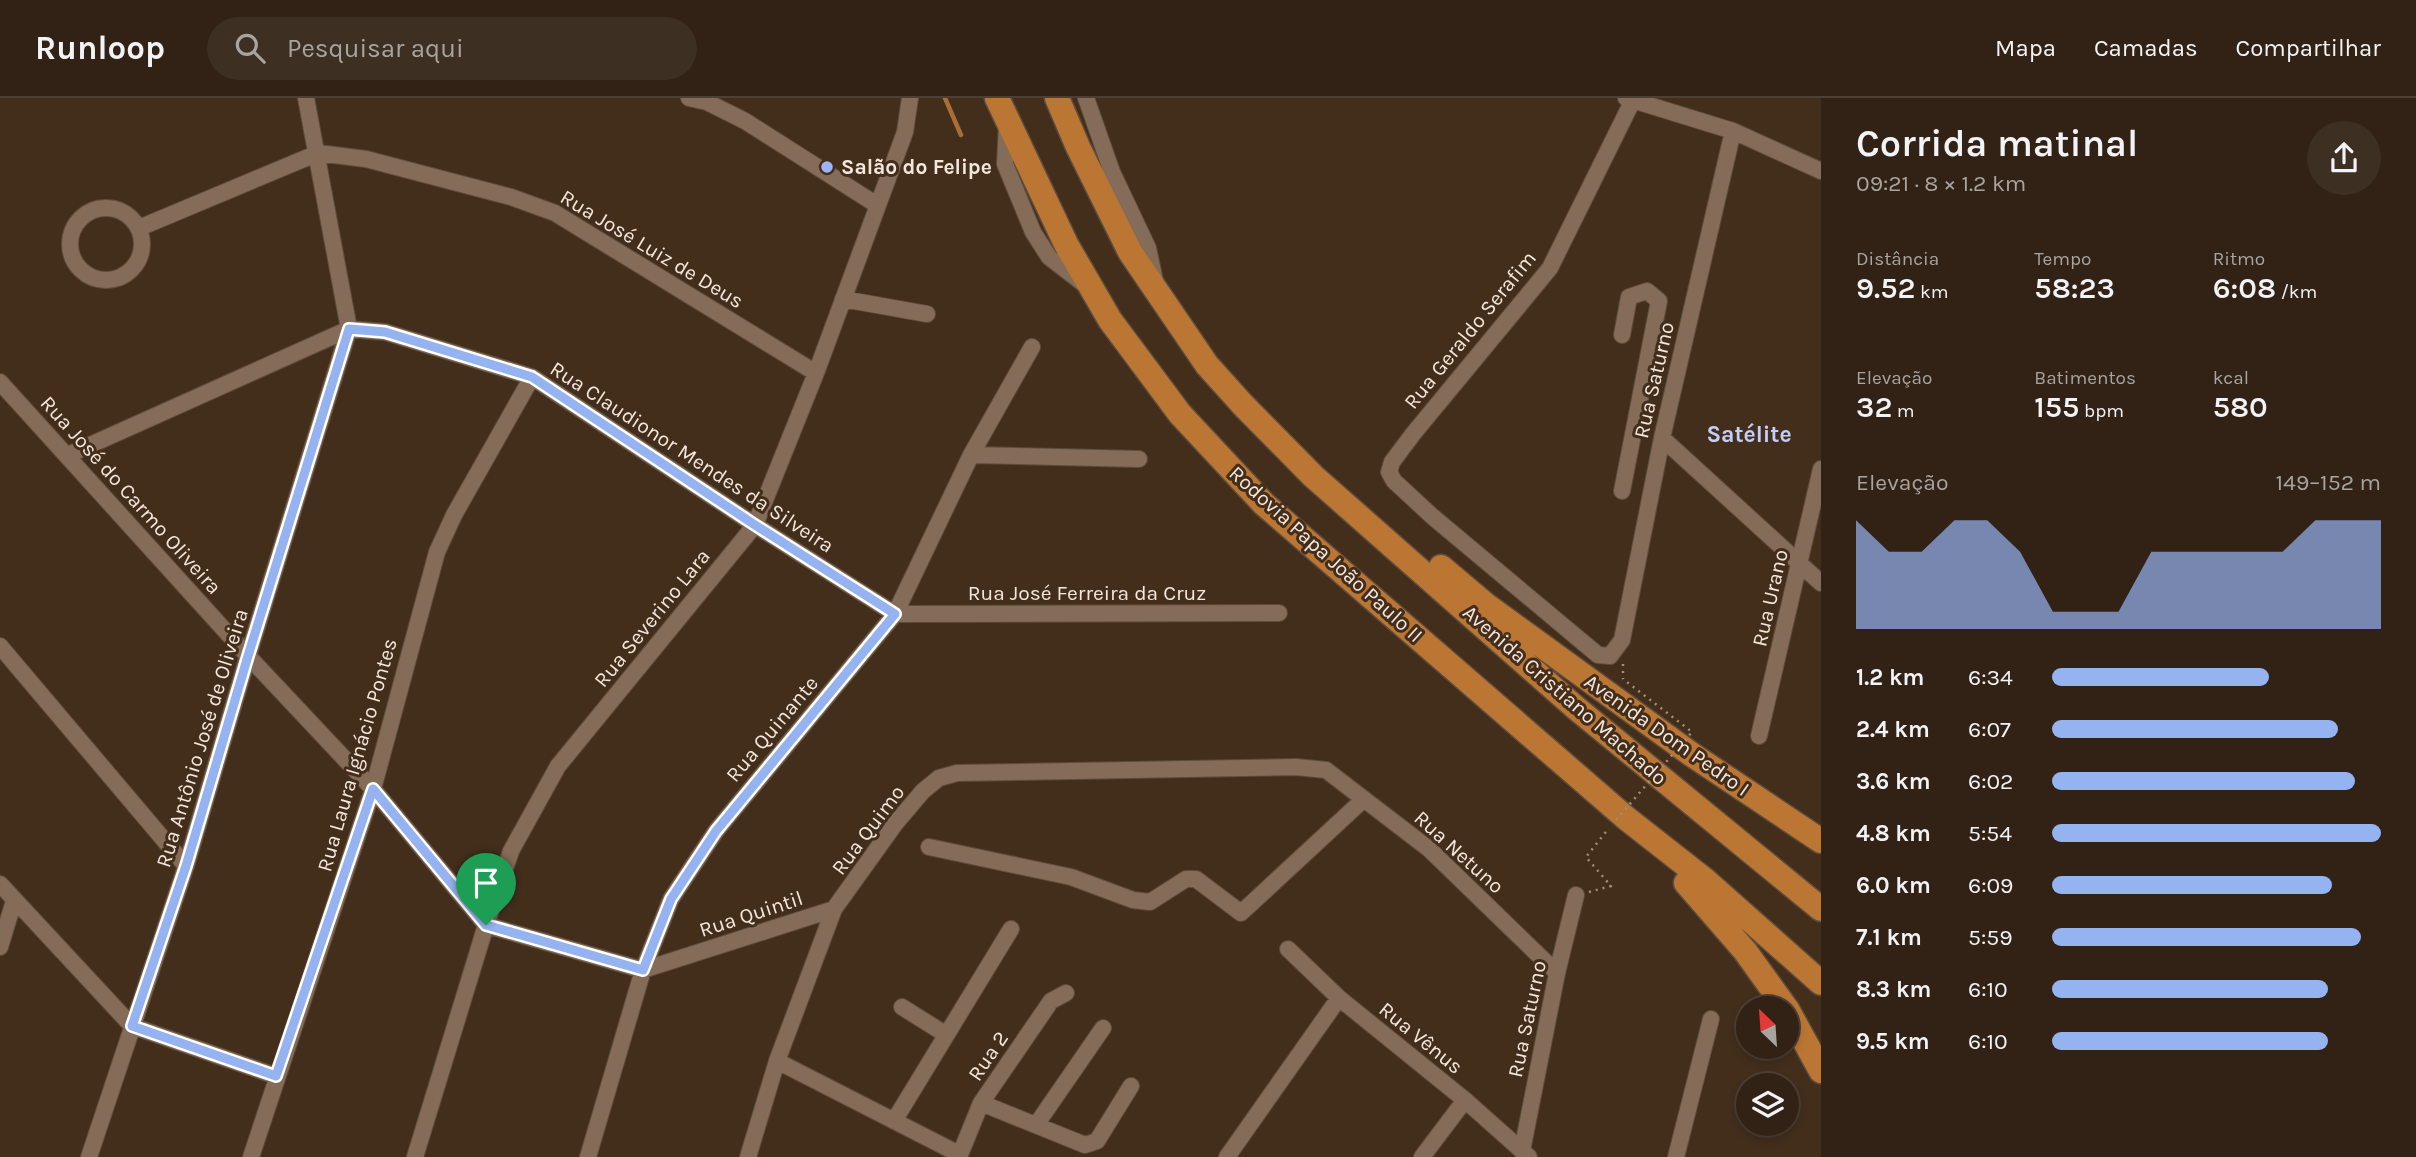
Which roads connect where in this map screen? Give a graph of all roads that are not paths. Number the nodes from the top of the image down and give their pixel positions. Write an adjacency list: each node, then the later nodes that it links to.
1 (306, 98): 9 (street)
2 (690, 98): 11 (street)
3 (910, 98): 11 (street, Rua Severino Lara)
4 (1056, 98): 13 (highway)
5 (1086, 98): 13 (street)
6 (1629, 99): 8 (street); 35 (street, Rua Geraldo Serafim)
7 (1002, 108): 42 (highway, Rodovia Papa João Paulo II)
8 (1733, 131): 10 (street); 23 (street, Rua Saturno)
9 (318, 153): 12 (street, Rua José Luiz de Deus); 16 (street); 19 (street, Rua José Luiz de Deus)
10 (1821, 171)
11 (877, 205): 14 (street, Rua Severino Lara)
12 (139, 228): 12 (street)
13 (1159, 297): 28 (highway)
14 (843, 299): 15 (street); 19 (street, Rua Severino Lara)
15 (927, 314)
16 (349, 329): 20 (street, Rua Claudionor Mendes da Silveira); 24 (street, Rua Claudionor Mendes da Silveira); 37 (street, Rua Antônio José de Oliveira)
17 (1622, 335): 22 (street)
18 (1032, 347): 25 (street, Rua Quinante)
19 (816, 373): 30 (street, Rua Severino Lara)
20 (532, 377): 30 (street, Rua Claudionor Mendes da Silveira); 40 (street, Rua Laura Ignácio Pontes)
21 (0, 382): 24 (street, Rua José do Carmo Oliveira)
22 (1637, 421): 23 (street); 29 (street)
23 (1664, 430): 31 (street); 35 (street, Rua Saturno)
24 (68, 455): 37 (street, Rua José do Carmo Oliveira)
25 (971, 455): 26 (street); 34 (street, Rua Quinante)
26 (1139, 459)
27 (1821, 469): 31 (street, Rua Urano)
28 (1313, 476): 43 (highway, Avenida Dom Pedro I); 50 (highway, Avenida Cristiano Machado)
29 (1622, 491)
30 (755, 525): 34 (street, Rua Claudionor Mendes da Silveira); 51 (street, Rua Severino Lara)
31 (1799, 563): 32 (street); 38 (street, Rua Urano)
32 (1821, 583)
33 (1279, 613): 34 (street, Rua José Ferreira da Cruz)
34 (895, 614): 55 (street, Rua Quinante)
35 (1622, 640)
36 (0, 646): 45 (street)
37 (248, 656): 40 (street, Rua José do Carmo Oliveira); 45 (street, Rua Antônio José de Oliveira)
38 (1759, 736)
39 (1326, 771): 41 (street, Rua Netuno); 49 (street, Rua Quimo)
40 (373, 789): 51 (street); 69 (street, Rua Laura Ignácio Pontes)
41 (1364, 799): 44 (street); 56 (street, Rua Netuno)
42 (1618, 821): 57 (highway); 59 (highway)
43 (1821, 841)
44 (929, 847)
45 (186, 866): 63 (street, Rua Antônio José de Oliveira)
46 (0, 884): 48 (street)
47 (1576, 895): 56 (street, Rua Saturno)
48 (15, 901): 53 (street); 63 (street)
49 (834, 909): 55 (street, Rua Quintil); 67 (street, Rua Quimo)
50 (1821, 909)
51 (486, 925): 55 (street); 79 (street, Rua Severino Lara)
52 (1011, 929): 66 (street)
53 (0, 947)
54 (1288, 949): 60 (street, Rua Vênus)
55 (643, 970): 80 (street, Rua Quinante)
56 (1557, 973): 75 (street, Rua Saturno)
57 (1821, 983)
58 (1066, 993): 72 (street, Rua 2)
59 (1778, 996)
60 (1339, 998): 71 (street, Rua Vênus); 82 (street)
61 (902, 1007): 66 (street)
62 (1711, 1018): 84 (street)
63 (132, 1026): 69 (street); 77 (street, Rua Antônio José de Oliveira)
64 (1103, 1028): 74 (street)
65 (1799, 1032): 68 (highway)
66 (945, 1034): 73 (street)
67 (777, 1061): 73 (street); 81 (street, Rua Quimo)
68 (1821, 1071)
69 (276, 1076): 78 (street, Rua Laura Ignácio Pontes)
70 (1131, 1086): 74 (street)
71 (1465, 1100): 75 (street, Rua Vênus); 83 (street)
72 (981, 1104): 74 (street); 76 (street, Rua 2)
73 (894, 1121): 76 (street)
74 (1037, 1125)
75 (1525, 1154)
76 (959, 1155)
77 (89, 1157)
78 (251, 1157)
79 (415, 1157)
80 (588, 1157)
81 (748, 1157)
82 (1227, 1157)
83 (1422, 1157)
84 (1676, 1157)

